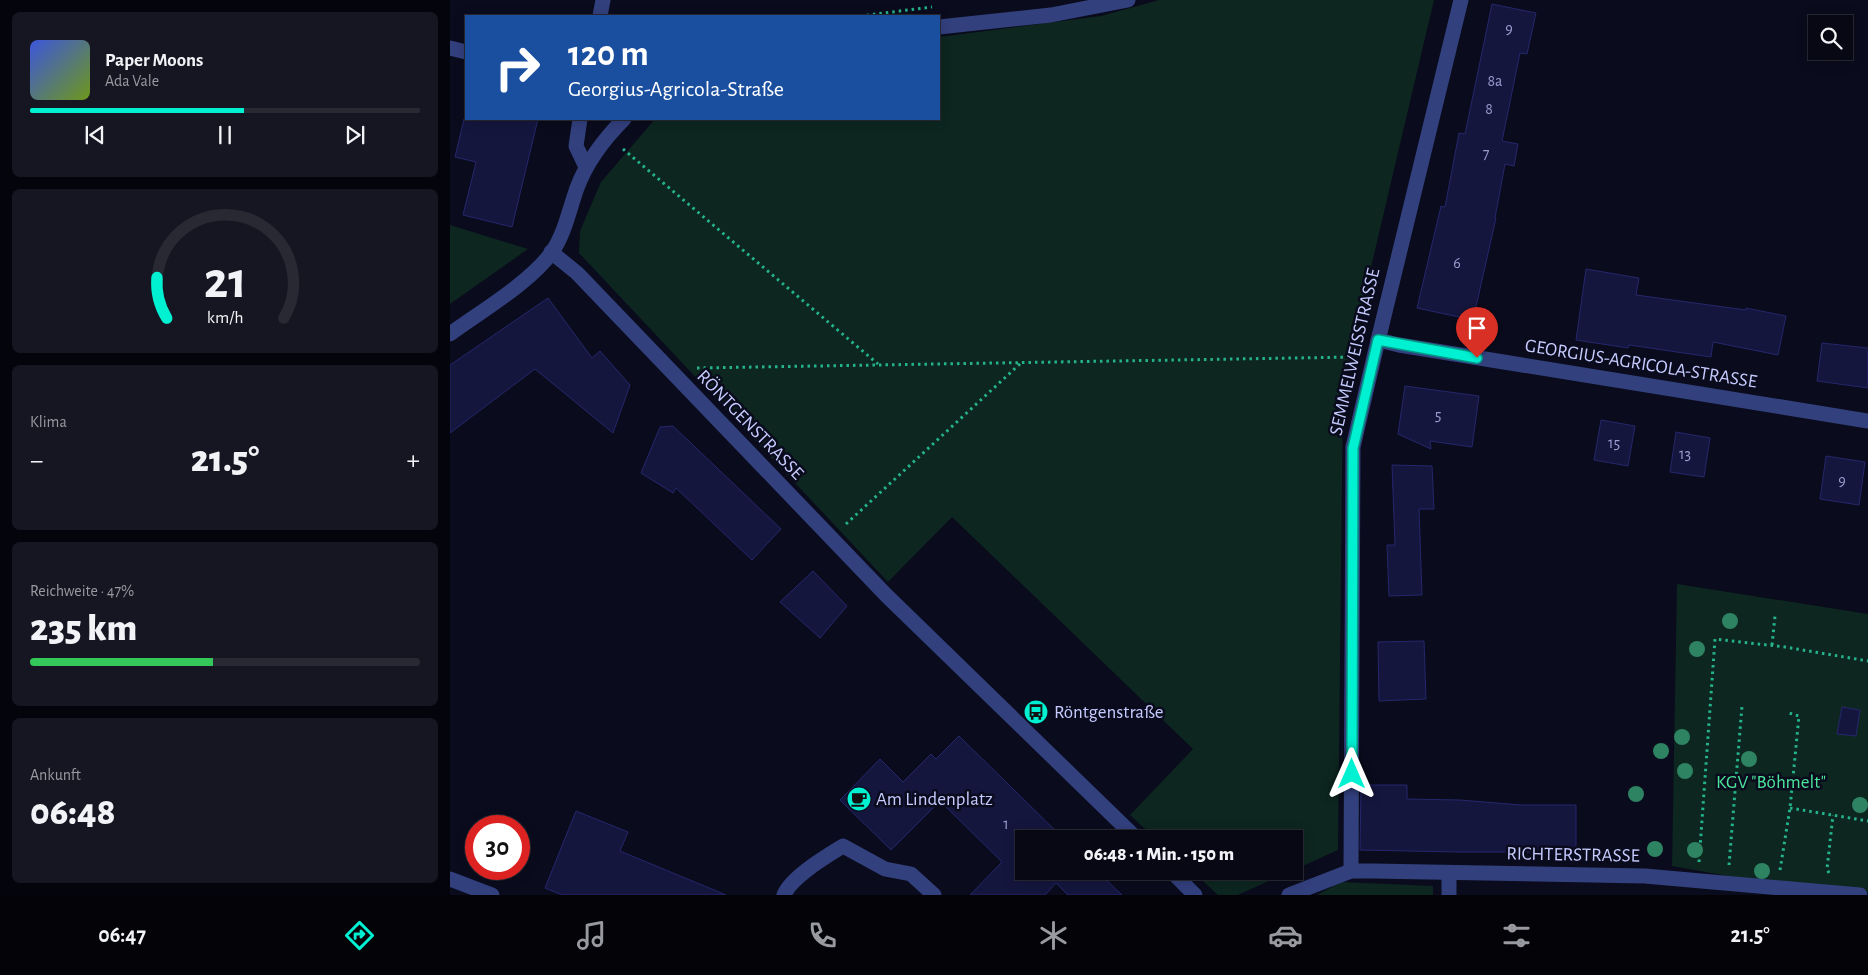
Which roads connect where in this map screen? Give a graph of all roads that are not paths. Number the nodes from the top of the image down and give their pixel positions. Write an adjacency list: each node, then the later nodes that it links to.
1 (603, 0): 4 (street)
2 (1128, 0): 5 (street)
3 (1461, 0): 13 (street, SEMMELWEISSTRASSE)
4 (600, 15)
5 (940, 27)
6 (450, 48): 7 (street)
7 (465, 52)
8 (580, 120): 10 (street)
9 (623, 120): 10 (street)
10 (586, 167): 11 (street)
11 (552, 252): 12 (street); 15 (street, RÖNTGENSTRASSE)
12 (450, 334)
13 (1378, 340): 14 (street, GEORGIUS-AGRICOLA-STRASSE); 16 (street, SEMMELWEISSTRASSE)
14 (1868, 421)
15 (1128, 830)
16 (1351, 871): 17 (street, RICHTERSTRASSE); 25 (street, RICHTERSTRASSE)
17 (1449, 872): 20 (street, RICHTERSTRASSE); 26 (street)
18 (450, 879): 21 (street)
19 (1180, 880): 24 (street)
20 (1779, 890): 27 (street, RICHTERSTRASSE)
21 (492, 895)
22 (784, 895): 23 (street)
23 (934, 895)
24 (1196, 895)
25 (1289, 895)
26 (1449, 895)
27 (1860, 895)

